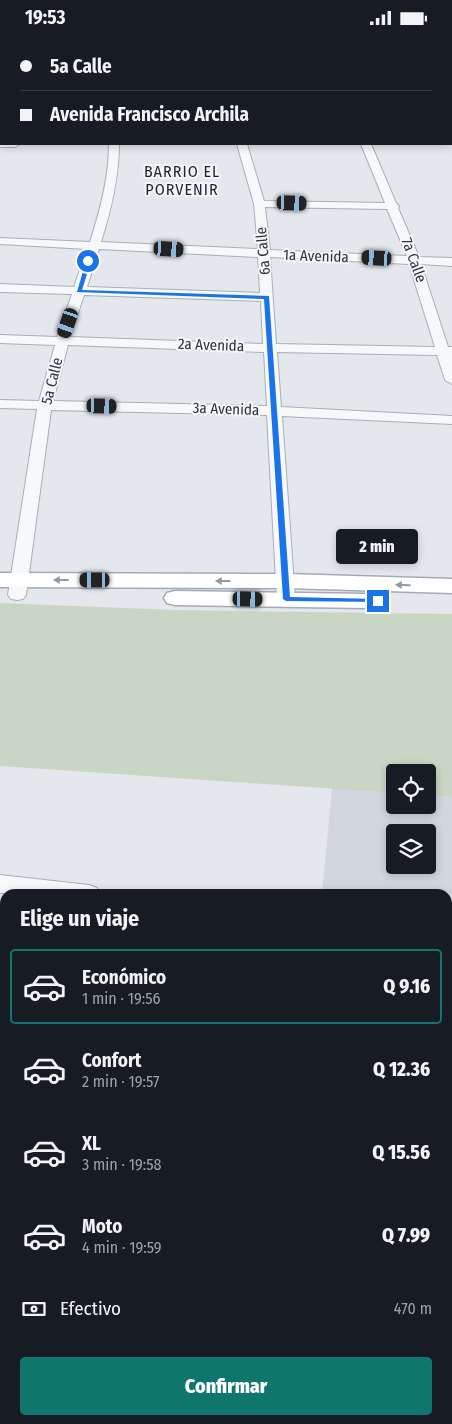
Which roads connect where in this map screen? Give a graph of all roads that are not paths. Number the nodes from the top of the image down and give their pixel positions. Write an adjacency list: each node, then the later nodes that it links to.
1 (114, 145): 7 (street, 5a Calle)
2 (242, 145): 4 (street, 6a Calle)
3 (366, 145): 5 (street, 7a Calle)
4 (259, 204): 5 (street); 8 (street, 6a Calle)
5 (394, 206): 9 (street, 7a Calle)
6 (0, 241): 7 (street, 1a Avenida)
7 (93, 246): 8 (street, 1a Avenida); 12 (street, 5a Calle)
8 (264, 253): 9 (street, 1a Avenida); 13 (street, 6a Calle)
9 (414, 260): 10 (street, 1a Avenida); 17 (street, 7a Calle)
10 (452, 262)
11 (0, 288): 12 (street)
12 (79, 291): 13 (street); 15 (street, 5a Calle)
13 (267, 297): 16 (street, 6a Calle)
14 (0, 339): 15 (street, 2a Avenida)
15 (63, 340): 16 (street, 2a Avenida); 20 (street, 5a Calle)
16 (269, 348): 17 (street, 2a Avenida); 21 (street, 6a Calle)
17 (448, 351): 18 (street, 7a Calle)
18 (452, 380)
19 (0, 404): 20 (street, 3a Avenida)
20 (45, 404): 21 (street, 3a Avenida); 24 (street, 5a Calle)
21 (274, 411): 22 (street, 3a Avenida); 25 (street, 6a Calle)
22 (452, 420)
23 (452, 586): 25 (main road, one-way to 25)
24 (9, 587): 25 (main road)
25 (286, 590): 26 (main road)
26 (452, 602)
27 (0, 884): 28 (street)
28 (44, 889)

